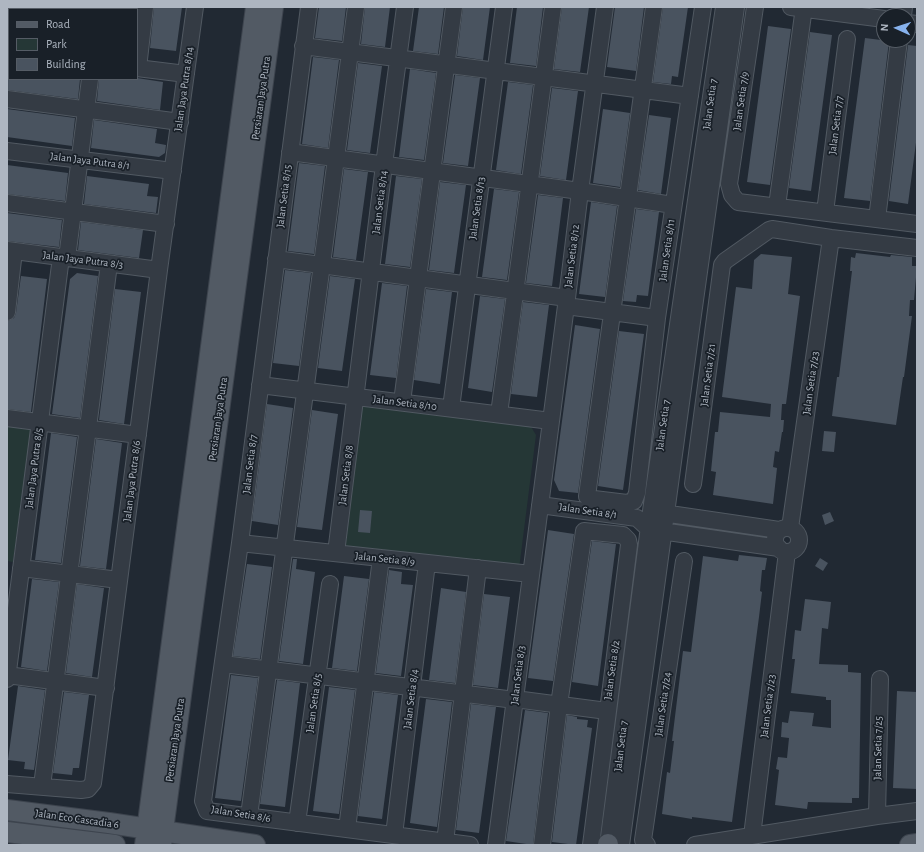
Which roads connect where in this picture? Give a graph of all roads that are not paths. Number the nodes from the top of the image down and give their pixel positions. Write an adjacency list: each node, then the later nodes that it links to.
1 (145, 7): 25 (street)
2 (195, 7): 29 (street, Jalan Jaya Putra 8/14)
3 (256, 7): 120 (main road, Persiaran Jaya Putra)
4 (273, 7): 120 (main road, Persiaran Jaya Putra)
5 (309, 7): 21 (street, Jalan Setia 8/15)
6 (356, 7): 23 (street)
7 (405, 7): 24 (street, Jalan Setia 8/14)
8 (454, 7): 26 (street)
9 (504, 7): 28 (street, Jalan Setia 8/13)
10 (553, 7): 30 (street)
11 (605, 7): 32 (street, Jalan Setia 8/12)
12 (654, 7): 33 (street)
13 (702, 7): 34 (street, Jalan Setia 8/11)
14 (724, 7): 87 (street, Jalan Setia 7)
15 (736, 7): 86 (street, Jalan Setia 7)
16 (755, 7): 51 (street, Jalan Setia 7/9)
17 (800, 8): 18 (street); 51 (street)
18 (849, 11): 19 (street)
19 (876, 17)
20 (847, 39): 53 (street, Jalan Setia 7/7)
21 (303, 46): 23 (street); 39 (street, Jalan Setia 8/15)
22 (898, 48): 54 (street)
23 (350, 52): 24 (street); 40 (street)
24 (399, 58): 26 (street); 42 (street, Jalan Setia 8/14)
25 (138, 60)
26 (447, 65): 28 (street); 44 (street)
27 (138, 68): 29 (street)
28 (496, 70): 30 (street); 45 (street, Jalan Setia 8/13)
29 (186, 74): 37 (street, Jalan Jaya Putra 8/14)
30 (544, 76): 32 (street); 46 (street)
31 (90, 80): 36 (street, Jalan Jaya Putra 8/5)
32 (595, 82): 33 (street); 47 (street, Jalan Setia 8/12)
33 (642, 90): 34 (street); 48 (street)
34 (690, 96): 50 (street, Jalan Setia 8/11)
35 (7, 99): 36 (street)
36 (86, 110): 37 (street); 41 (street, Jalan Jaya Putra 8/5)
37 (180, 122): 43 (street, Jalan Jaya Putra 8/14)
38 (7, 151): 41 (street, Jalan Jaya Putra 8/1)
39 (290, 152): 40 (street); 61 (street, Jalan Setia 8/15)
40 (336, 158): 42 (street); 63 (street)
41 (80, 160): 43 (street, Jalan Jaya Putra 8/1); 52 (street, Jalan Jaya Putra 8/5)
42 (384, 165): 44 (street); 65 (street, Jalan Setia 8/14)
43 (173, 171): 55 (street, Jalan Jaya Putra 8/6)
44 (432, 171): 45 (street); 66 (street)
45 (481, 178): 46 (street); 67 (street, Jalan Setia 8/13)
46 (530, 184): 47 (street); 68 (street)
47 (580, 191): 48 (street); 69 (street, Jalan Setia 8/12)
48 (628, 199): 50 (street); 71 (street)
49 (7, 203): 52 (street)
50 (674, 205): 72 (street, Jalan Setia 8/11)
51 (777, 206): 53 (street)
52 (73, 211): 55 (street); 60 (street, Jalan Jaya Putra 8/5)
53 (825, 212): 54 (street)
54 (877, 219): 56 (street)
55 (166, 224): 64 (street, Jalan Jaya Putra 8/6)
56 (917, 224)
57 (831, 238): 58 (street); 84 (street, Jalan Setia 7/21); 89 (street, Jalan Setia 7/23)
58 (917, 248)
59 (11, 251): 60 (street, Jalan Jaya Putra 8/3); 70 (street)
60 (64, 258): 62 (street, Jalan Jaya Putra 8/3); 81 (street, Jalan Jaya Putra 8/5)
61 (276, 259): 63 (street); 73 (street, Jalan Setia 8/15)
62 (109, 264): 64 (street, Jalan Jaya Putra 8/3); 82 (street)
63 (322, 266): 65 (street); 74 (street)
64 (159, 270): 83 (street, Jalan Jaya Putra 8/6)
65 (372, 272): 66 (street); 75 (street, Jalan Setia 8/14)
66 (418, 278): 67 (street); 76 (street)
67 (467, 285): 68 (street); 77 (street, Jalan Setia 8/13)
68 (515, 292): 69 (street); 78 (street)
69 (566, 302): 71 (street); 80 (street, Jalan Setia 8/12)
70 (7, 312)
71 (612, 312): 72 (street); 72 (street, Jalan Setia 8/11)
72 (657, 318)
73 (260, 385): 74 (street, Jalan Setia 8/10); 92 (street, Jalan Setia 8/7)
74 (305, 390): 75 (street, Jalan Setia 8/10); 93 (street)
75 (356, 397): 76 (street, Jalan Setia 8/10); 95 (street, Jalan Setia 8/8)
76 (402, 402): 77 (street, Jalan Setia 8/10)
77 (451, 408): 78 (street, Jalan Setia 8/10)
78 (499, 414): 80 (street, Jalan Setia 8/10)
79 (7, 418): 81 (street)
80 (551, 421): 85 (street, Jalan Setia 8/12)
81 (40, 423): 82 (street); 99 (street, Jalan Jaya Putra 8/5)
82 (88, 429): 83 (street); 101 (street)
83 (138, 435): 103 (street, Jalan Jaya Putra 8/6)
84 (693, 484)
85 (540, 505): 87 (street, Jalan Setia 8/1); 102 (street, Jalan Setia 8/3)
86 (667, 514): 87 (street, Jalan Setia 8/1); 88 (street, Jalan Setia 8/1); 90 (street, Jalan Setia 7)
87 (644, 515): 90 (street)
88 (697, 518): 89 (street, Jalan Setia 8/1); 91 (street)
89 (785, 529): 94 (street); 94 (street)
90 (656, 530): 91 (street); 134 (street, Jalan Setia 7)
91 (695, 536): 94 (street)
92 (240, 543): 93 (street, Jalan Setia 8/9); 105 (street, Jalan Setia 8/6)
93 (285, 548): 95 (street, Jalan Setia 8/9); 106 (street)
94 (783, 550): 130 (street, Jalan Setia 7/23)
95 (336, 553): 96 (street, Jalan Setia 8/9)
96 (381, 558): 98 (street, Jalan Setia 8/9); 111 (street)
97 (684, 561): 141 (street, Jalan Setia 7/24)
98 (428, 563): 100 (street, Jalan Setia 8/9); 112 (street, Jalan Setia 8/4)
99 (21, 568): 101 (street); 108 (street, Jalan Jaya Putra 8/5)
100 (478, 568): 102 (street, Jalan Setia 8/9); 114 (street)
101 (69, 574): 103 (street); 110 (street)
102 (531, 574): 115 (street, Jalan Setia 8/3)
103 (119, 580): 113 (street, Jalan Jaya Putra 8/6)
104 (330, 584): 107 (street, Jalan Setia 8/5)
105 (223, 664): 106 (street); 123 (street, Jalan Setia 8/6)
106 (269, 669): 107 (street); 123 (street)
107 (318, 675): 111 (street); 125 (street, Jalan Setia 8/5)
108 (7, 676): 110 (street)
109 (880, 679): 124 (street, Jalan Setia 7/25)
110 (56, 681): 113 (street); 119 (street)
111 (366, 682): 112 (street); 127 (street)
112 (412, 687): 114 (street); 129 (street, Jalan Setia 8/4)
113 (106, 688): 119 (street, Jalan Jaya Putra 8/6)
114 (463, 693): 115 (street); 133 (street)
115 (515, 700): 116 (street); 139 (street, Jalan Setia 8/3)
116 (559, 705): 117 (street); 117 (street, Jalan Setia 8/2); 140 (street)
117 (607, 711): 134 (street, Jalan Setia 8/2)
118 (7, 784): 119 (street)
119 (42, 786)
120 (161, 787): 126 (main road); 131 (main road); 132 (main road, Persiaran Jaya Putra)
121 (7, 810): 126 (main road, Jalan Eco Cascadia 6)
122 (917, 811): 124 (street)
123 (249, 816): 125 (street, Jalan Setia 8/6)
124 (877, 816): 130 (street)
125 (297, 822): 127 (street, Jalan Setia 8/6)
126 (109, 823): 132 (main road, Jalan Eco Cascadia 6)
127 (347, 829): 129 (street, Jalan Setia 8/6)
128 (7, 832): 136 (main road, Jalan Eco Cascadia 6)
129 (394, 835): 133 (street, Jalan Setia 8/6)
130 (752, 836): 142 (street)
131 (199, 837): 132 (main road, Jalan Eco Cascadia 6); 137 (main road, Jalan Eco Cascadia 6)
132 (154, 838)
133 (445, 842): 138 (street, Jalan Setia 8/6)
134 (610, 844)
135 (917, 844): 143 (main road)
136 (111, 845)
137 (256, 845)
138 (470, 845)
139 (496, 845)
140 (542, 845)
141 (647, 845)
142 (695, 845)
143 (910, 845)

